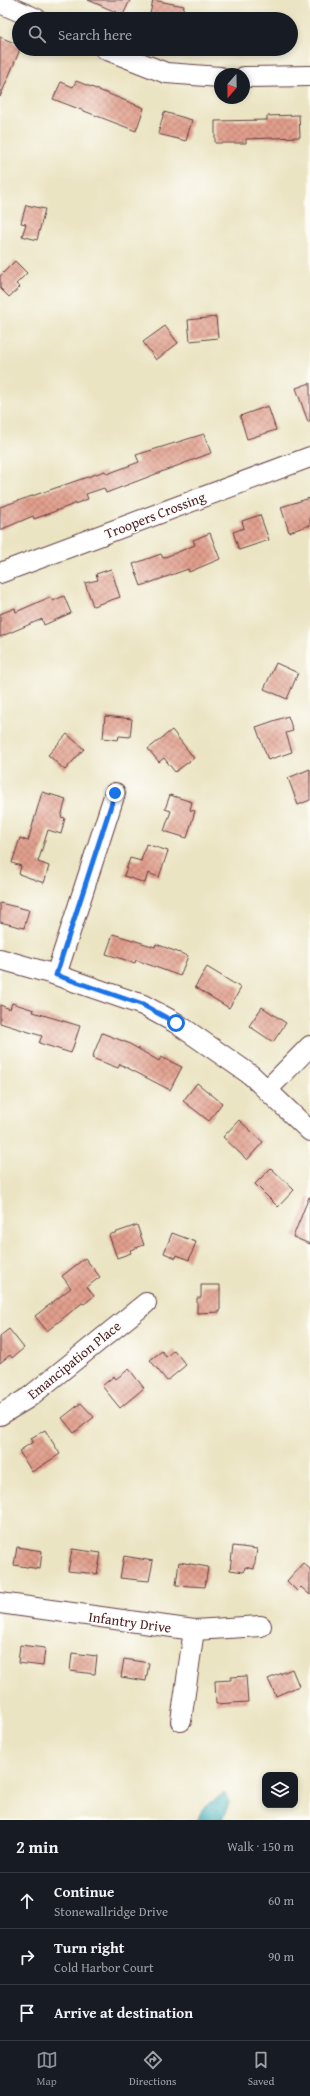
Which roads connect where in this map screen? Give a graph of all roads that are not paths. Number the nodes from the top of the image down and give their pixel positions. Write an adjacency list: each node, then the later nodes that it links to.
1 (0, 2): 2 (street)
2 (21, 12)
3 (123, 56): 5 (street)
4 (310, 76): 6 (street)
5 (214, 77)
6 (250, 77)
7 (310, 456): 8 (street, Troopers Crossing)
8 (0, 573)
9 (115, 793): 11 (street)
10 (0, 958): 11 (street)
11 (56, 975): 13 (street)
12 (310, 1046): 13 (street)
13 (268, 1089): 14 (street)
14 (310, 1130)
15 (146, 1303): 16 (street, Emancipation Place)
16 (0, 1415)
17 (0, 1603): 19 (street, Infantry Drive)
18 (261, 1626): 19 (street, Infantry Drive)
19 (194, 1630): 20 (street)
20 (180, 1721)

